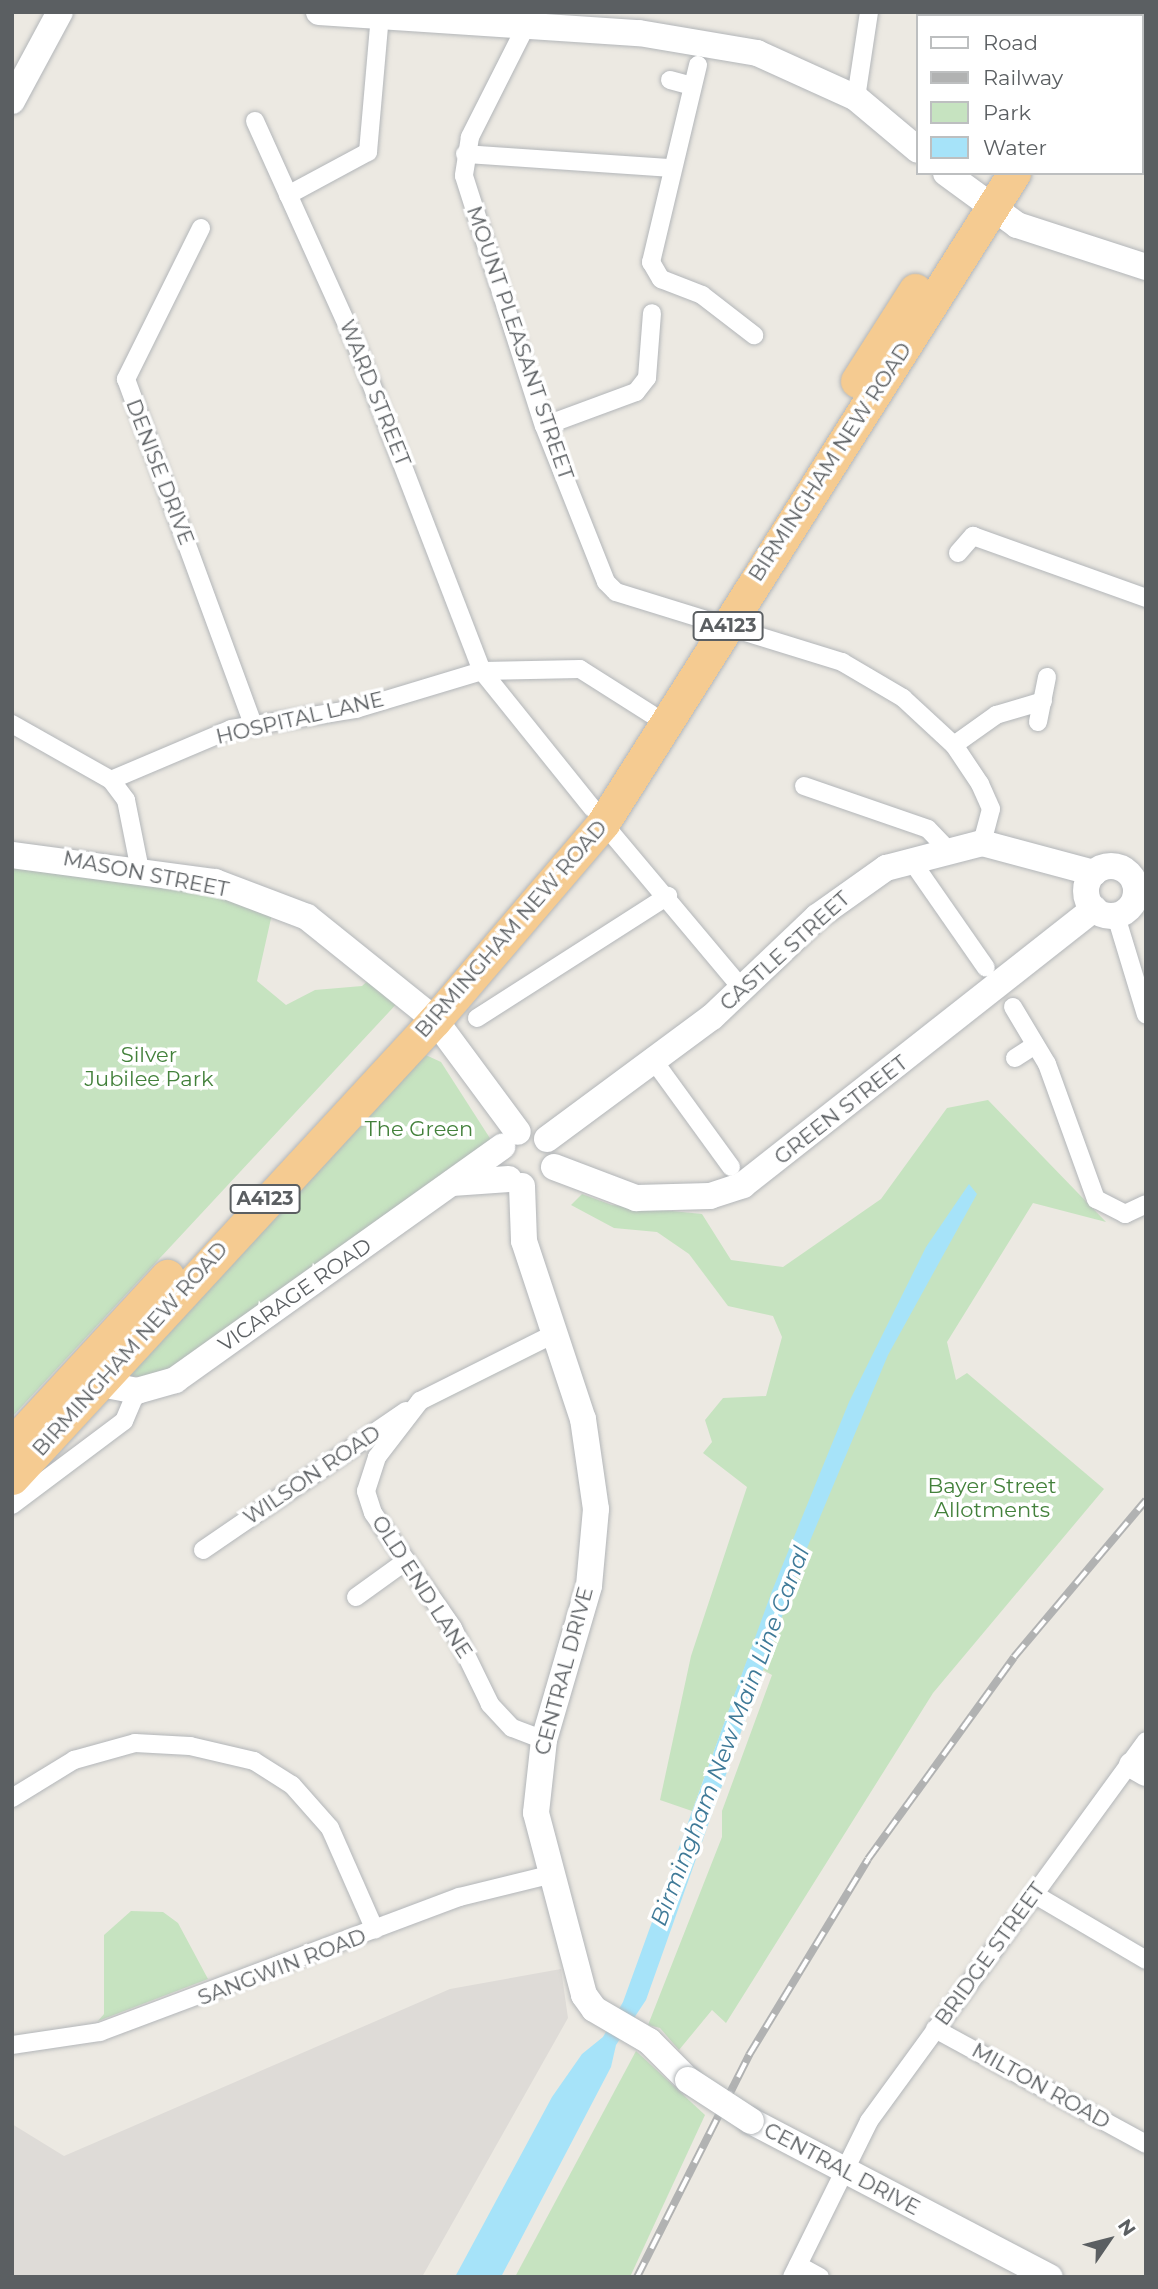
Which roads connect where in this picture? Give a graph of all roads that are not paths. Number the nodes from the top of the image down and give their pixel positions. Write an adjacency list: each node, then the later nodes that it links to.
1 (60, 12): 7 (street)
2 (319, 12): 4 (street)
3 (869, 12): 10 (street)
4 (380, 15): 5 (street); 19 (street)
5 (527, 24): 10 (street); 14 (street)
6 (698, 65): 9 (street)
7 (18, 72): 11 (street)
8 (670, 80): 9 (street)
9 (692, 86): 15 (street)
10 (856, 98): 13 (street)
11 (12, 101)
12 (255, 121): 19 (street, WARD STREET)
13 (916, 148)
14 (465, 154): 15 (street); 24 (street, MOUNT PLEASANT STREET)
15 (671, 168): 23 (street)
16 (950, 175): 18 (street)
17 (1011, 175): 18 (highway, BIRMINGHAM NEW ROAD / A4123)
18 (985, 193): 21 (street); 27 (highway, BIRMINGHAM NEW ROAD / A4123)
19 (288, 195): 28 (street, WARD STREET)
20 (201, 228): 34 (street, DENISE DRIVE)
21 (1146, 267)
22 (652, 313): 24 (street)
23 (754, 335)
24 (544, 426): 27 (street, MOUNT PLEASANT STREET)
25 (958, 554): 26 (street)
26 (1146, 598)
27 (717, 623): 31 (highway, BIRMINGHAM NEW ROAD / A4123); 35 (street, MOUNT PLEASANT STREET); 38 (highway, BIRMINGHAM NEW ROAD / A4123)
28 (482, 671): 31 (street, HOSPITAL LANE); 34 (street, HOSPITAL LANE); 38 (street, WARD STREET)
29 (1048, 677): 30 (street)
30 (1043, 701): 32 (street); 35 (street)
31 (651, 714): 38 (highway, BIRMINGHAM NEW ROAD / A4123)
32 (1038, 722)
33 (12, 724): 36 (street)
34 (253, 725): 36 (street, HOSPITAL LANE)
35 (954, 746): 39 (street, MOUNT PLEASANT STREET)
36 (111, 780): 43 (street)
37 (804, 786): 40 (street)
38 (597, 815): 46 (street, WARD STREET); 51 (highway, BIRMINGHAM NEW ROAD / A4123)
39 (982, 843): 40 (street, CASTLE STREET); 44 (street, CASTLE STREET)
40 (947, 849): 42 (street, CASTLE STREET)
41 (12, 855): 43 (street, MASON STREET)
42 (911, 860): 48 (street); 49 (street, CASTLE STREET)
43 (140, 870): 51 (street, MASON STREET)
44 (1094, 873): 45 (street); 47 (street)
45 (1140, 878): 47 (street)
46 (668, 896): 49 (street, WARD STREET); 53 (street)
47 (1105, 913): 52 (street); 59 (street, GREEN STREET)
48 (986, 968)
49 (743, 990): 56 (street, CASTLE STREET)
50 (1013, 1007): 54 (street)
51 (427, 1012): 58 (street, MASON STREET); 65 (highway, BIRMINGHAM NEW ROAD / A4123)
52 (1146, 1015)
53 (477, 1018)
54 (1035, 1045): 55 (street); 63 (street)
55 (1015, 1058)
56 (654, 1061): 57 (street, CASTLE STREET); 60 (street)
57 (548, 1139): 58 (street); 59 (street)
58 (510, 1140): 61 (street); 62 (street, VICARAGE ROAD)
59 (554, 1167): 61 (street)
60 (731, 1167)
61 (516, 1183): 62 (street); 64 (street, CENTRAL DRIVE)
62 (446, 1185): 66 (street, VICARAGE ROAD)
63 (1146, 1204)
64 (556, 1333): 67 (street, OLD END LANE); 74 (street, CENTRAL DRIVE)
65 (92, 1376): 66 (street, VICARAGE ROAD); 68 (highway, BIRMINGHAM NEW ROAD / A4123); 69 (highway, BIRMINGHAM NEW ROAD / A4123)
66 (138, 1391): 70 (street)
67 (420, 1401): 71 (street, WILSON ROAD); 72 (street, OLD END LANE)
68 (12, 1444)
69 (12, 1478)
70 (12, 1505)
71 (203, 1550)
72 (406, 1561): 73 (street); 74 (street, OLD END LANE)
73 (356, 1597)
74 (544, 1740): 78 (street, CENTRAL DRIVE)
75 (1146, 1741): 76 (street, BRIDGE STREET)
76 (1139, 1769): 79 (street, BRIDGE STREET)
77 (12, 1798): 80 (street)
78 (549, 1875): 80 (street, SANGWIN ROAD); 85 (street, CENTRAL DRIVE, bridge)
79 (1034, 1894): 81 (street); 82 (street, BRIDGE STREET)
80 (376, 1930): 83 (street, SANGWIN ROAD)
81 (1146, 1960)
82 (935, 2029): 84 (street, MILTON ROAD); 85 (street, BRIDGE STREET)
83 (12, 2045)
84 (1146, 2144)
85 (842, 2172): 86 (street, BRIDGE STREET); 88 (street, CENTRAL DRIVE)
86 (795, 2271): 87 (street)
87 (820, 2277)
88 (1050, 2277)

